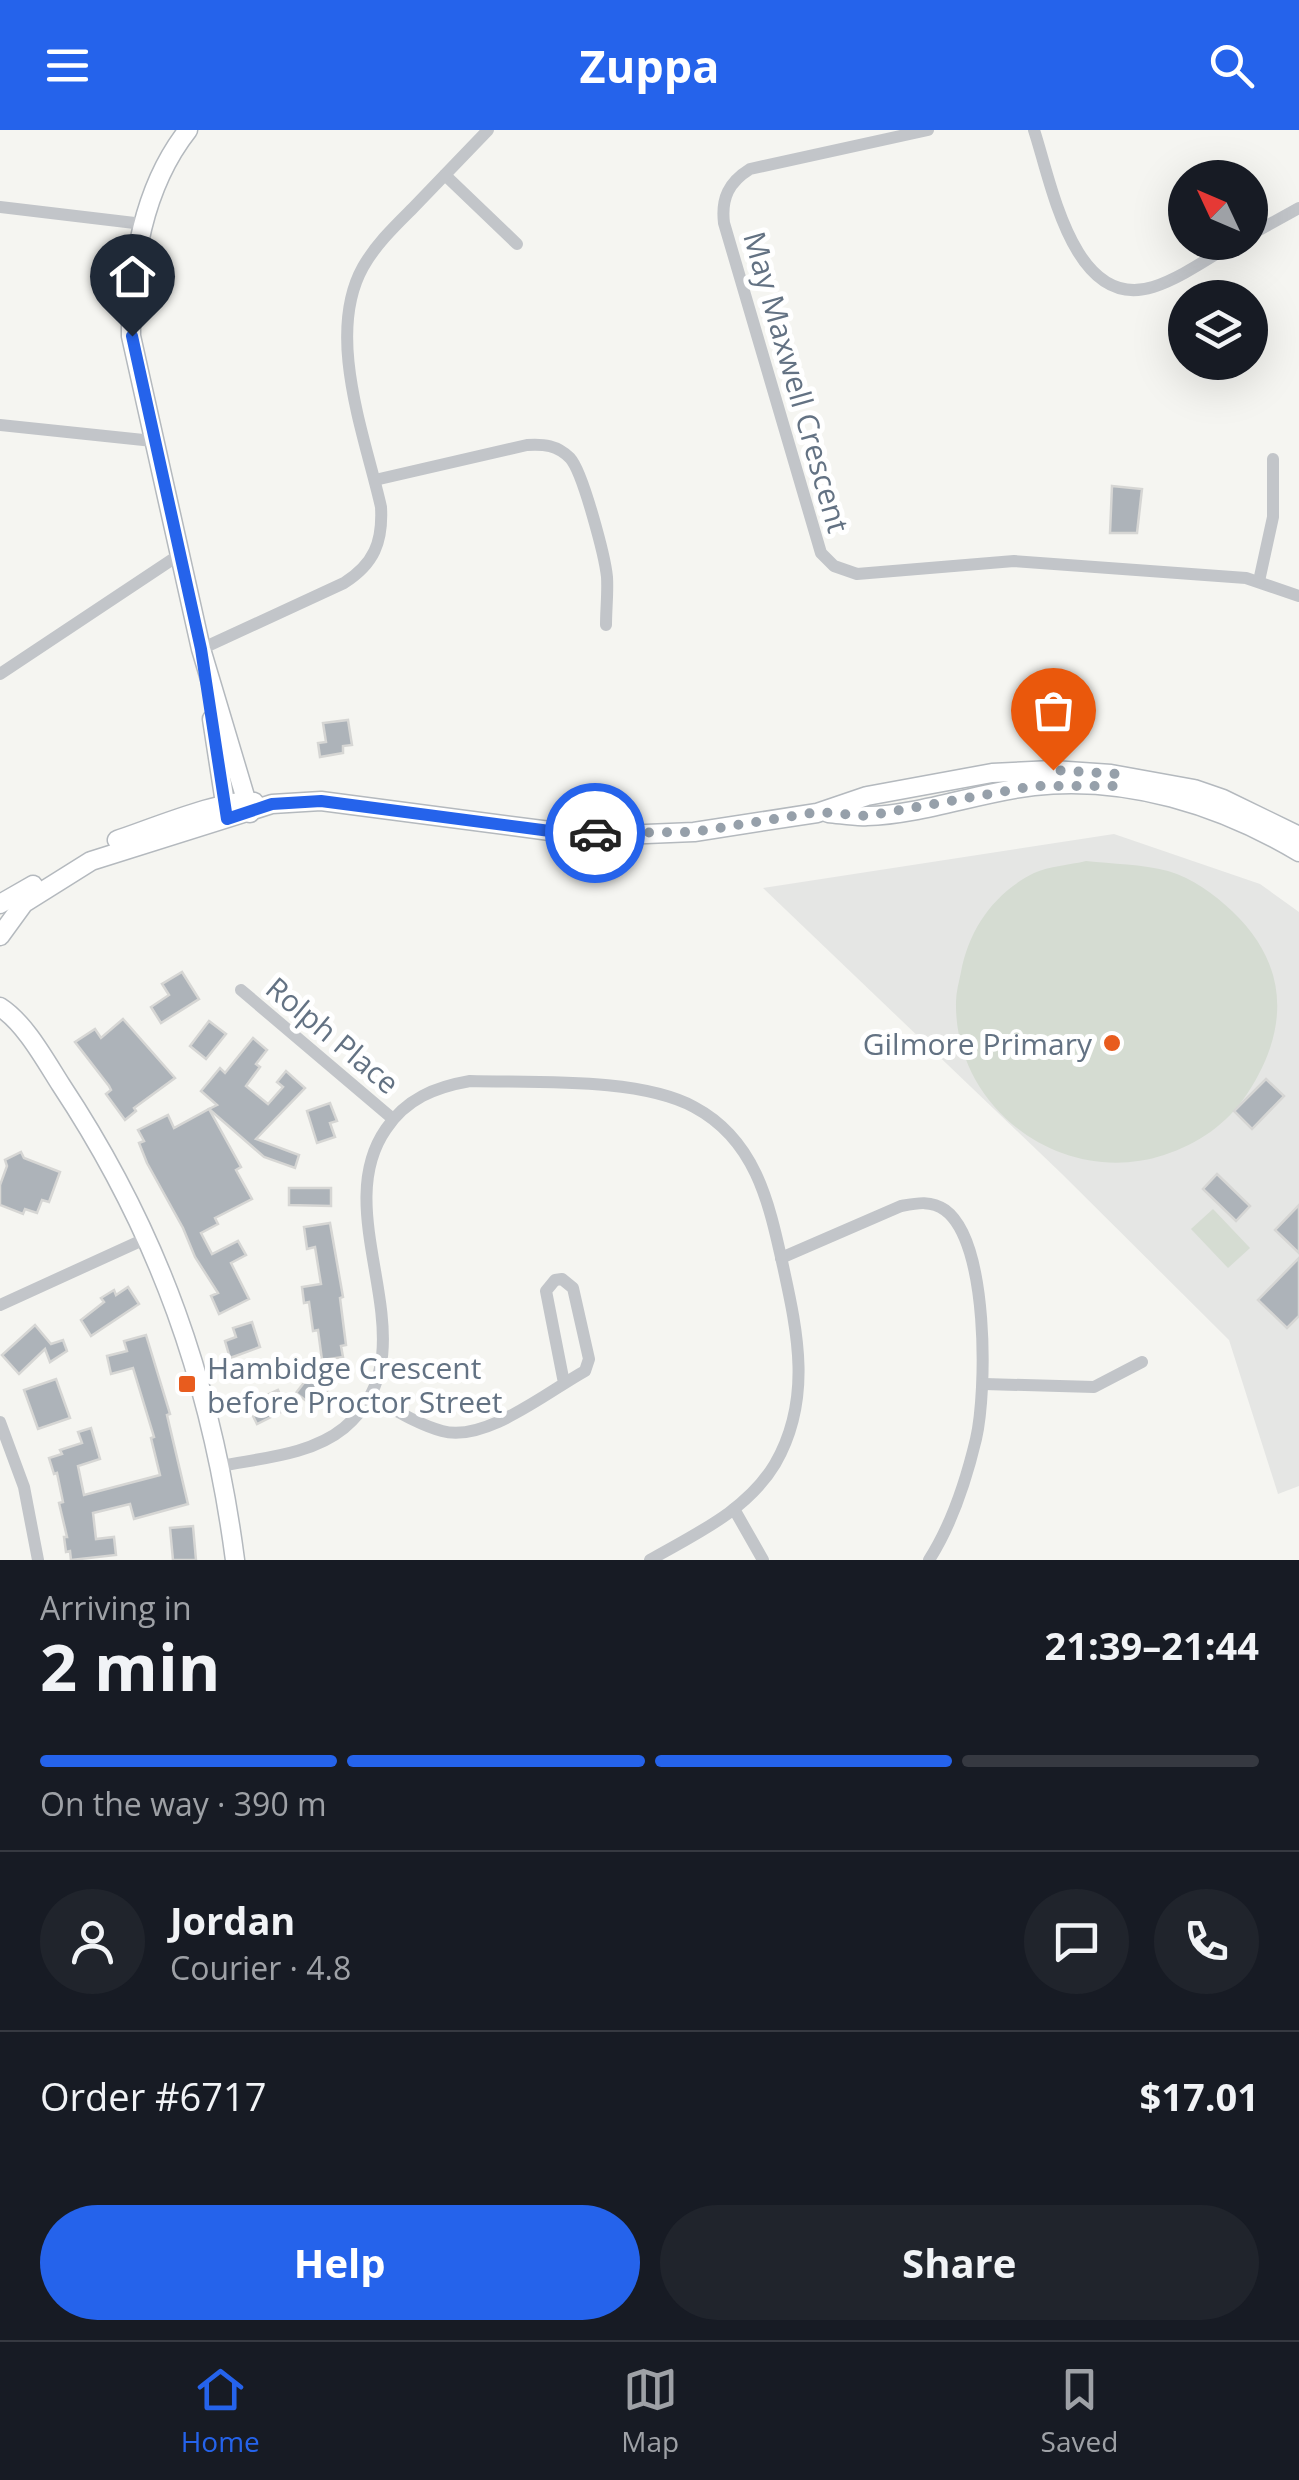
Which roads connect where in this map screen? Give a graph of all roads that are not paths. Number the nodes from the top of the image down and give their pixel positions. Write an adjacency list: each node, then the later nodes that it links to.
1 (188, 130): 8 (street)
2 (488, 130): 5 (street)
3 (1034, 130): 11 (street)
4 (920, 131): 17 (street, May Maxwell Crescent)
5 (445, 174): 10 (street); 15 (street)
6 (0, 208): 8 (street)
7 (1299, 208): 9 (street)
8 (143, 224): 13 (street)
9 (1268, 225)
10 (517, 244)
11 (1203, 260)
12 (0, 425): 13 (street)
13 (153, 441): 16 (street)
14 (1273, 459): 17 (street)
15 (375, 480): 19 (street); 20 (street)
16 (180, 554): 20 (street); 21 (street)
17 (1259, 581): 18 (street, May Maxwell Crescent)
18 (1299, 596)
19 (606, 624)
20 (201, 649): 23 (street); 24 (street)
21 (0, 674)
22 (1117, 780): 23 (street); 25 (street); 26 (street)
23 (253, 806): 24 (street)
24 (226, 812): 27 (street)
25 (1299, 836)
26 (1299, 852)
27 (48, 882): 28 (street); 29 (street)
28 (0, 904)
29 (0, 936)
30 (241, 990): 32 (street, Rolph Place)
31 (4, 1006): 33 (street)
32 (393, 1118): 34 (street); 39 (street)
33 (148, 1238): 35 (street); 41 (street)
34 (781, 1258): 38 (street); 42 (street)
35 (0, 1305)
36 (1142, 1362): 38 (street)
37 (564, 1382): 37 (street); 39 (street)
38 (984, 1384): 47 (street)
39 (370, 1396): 41 (street)
40 (0, 1422): 43 (street)
41 (221, 1466): 44 (street)
42 (734, 1510): 45 (street); 46 (street)
43 (38, 1560)
44 (234, 1560)
45 (650, 1560)
46 (763, 1560)
47 (928, 1560)

